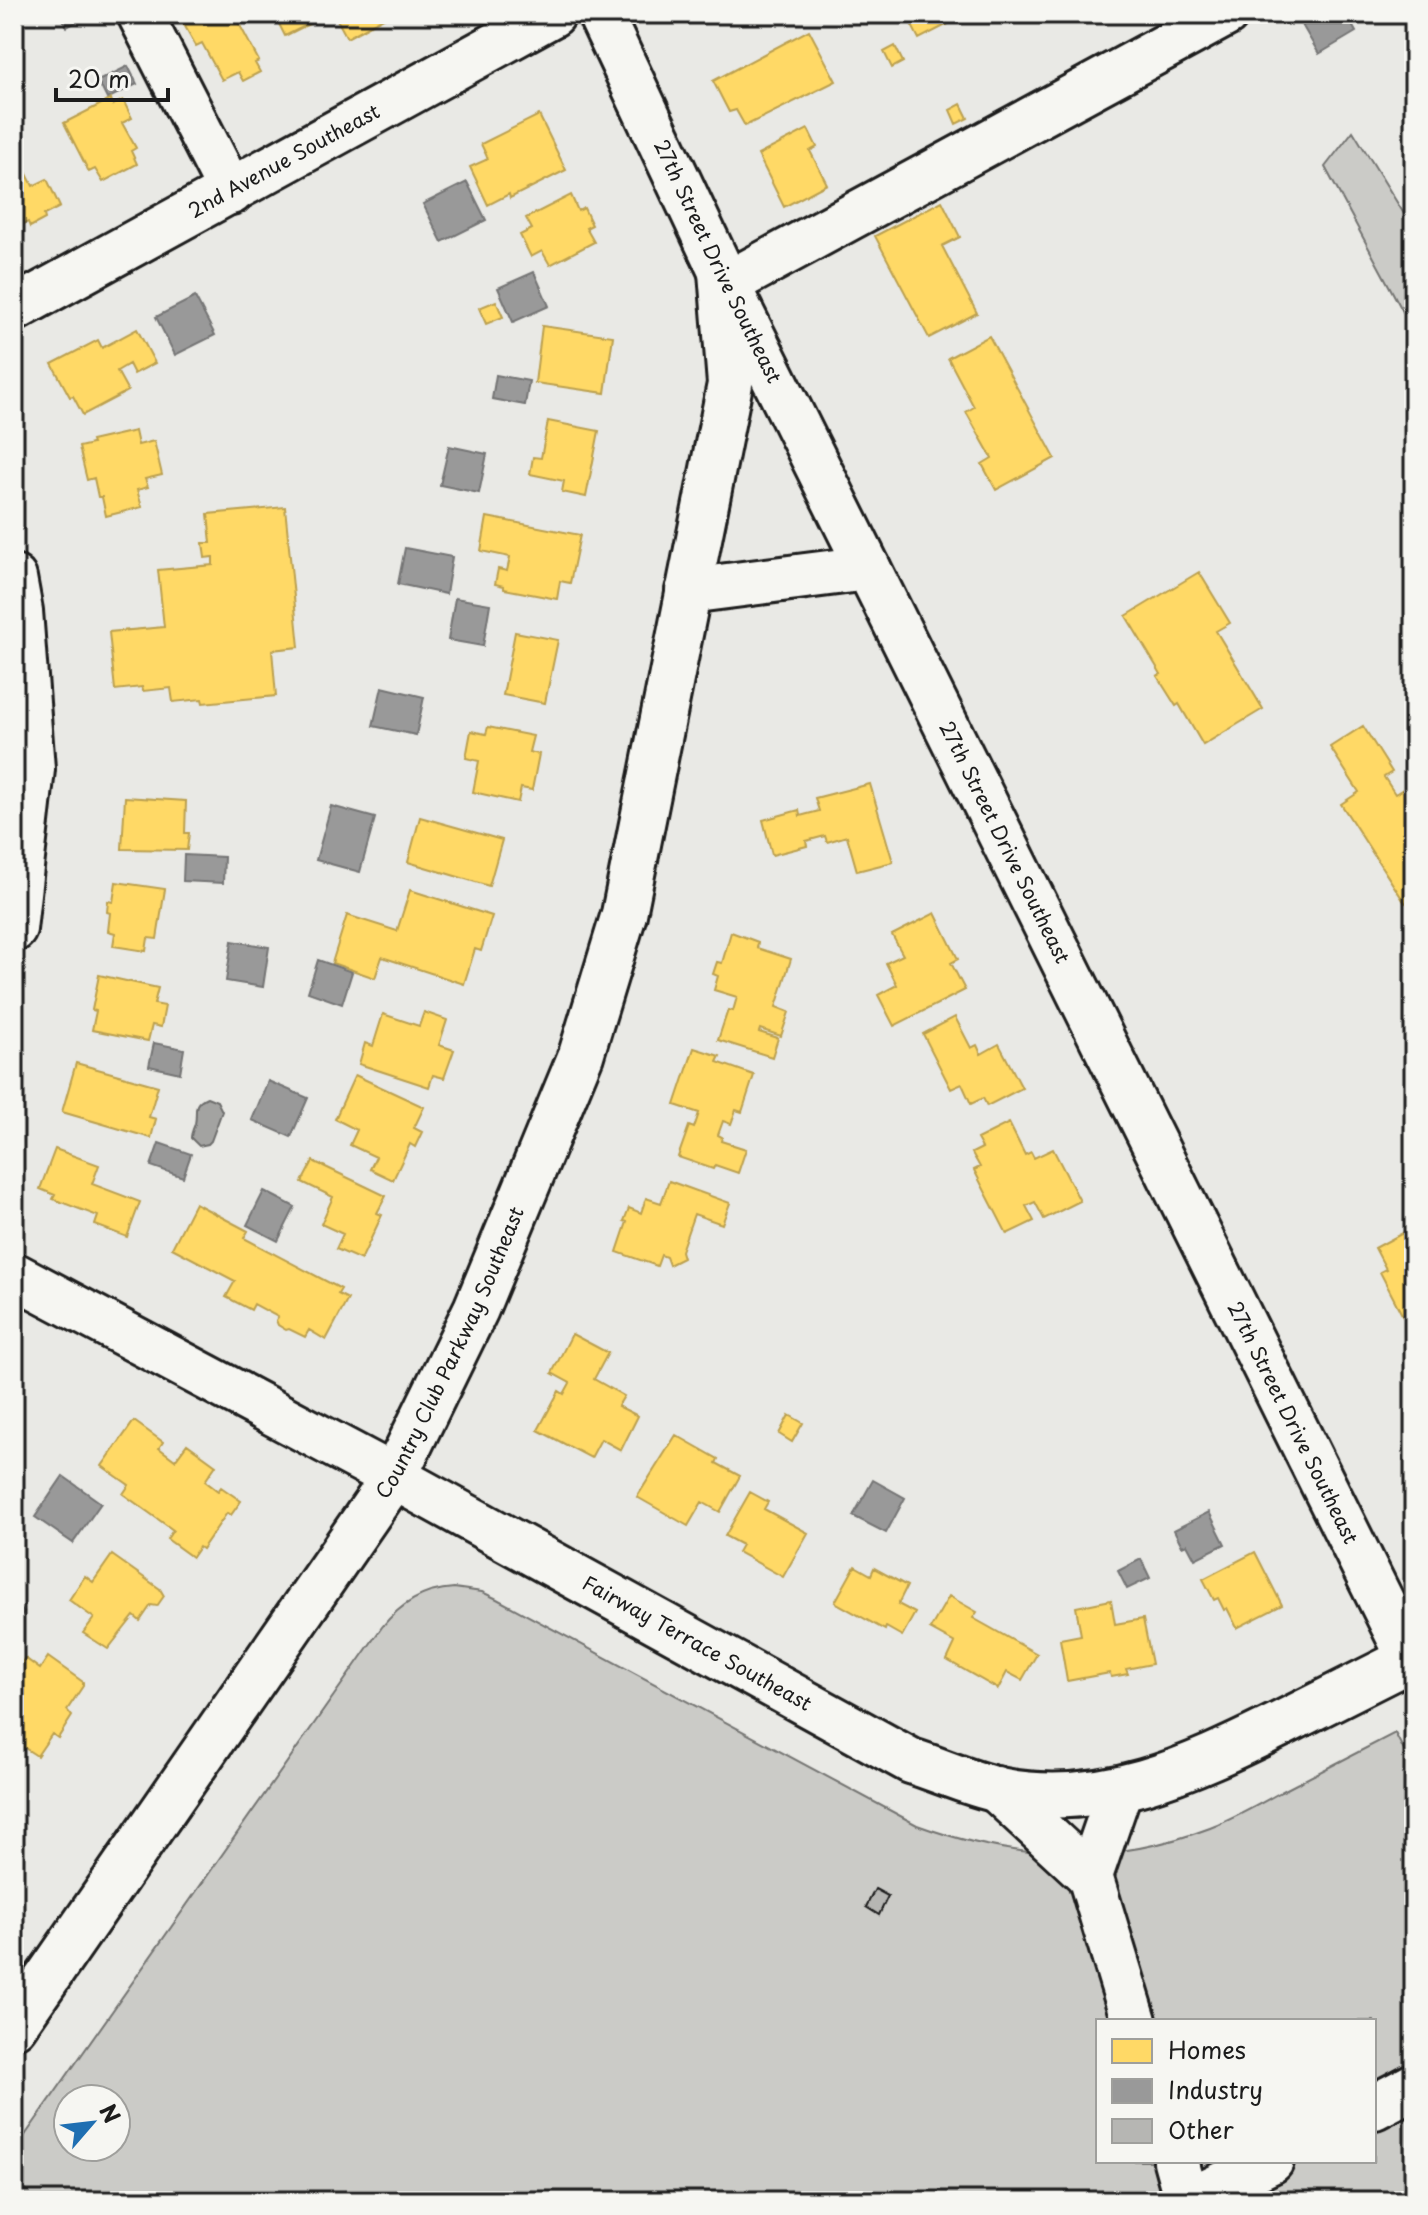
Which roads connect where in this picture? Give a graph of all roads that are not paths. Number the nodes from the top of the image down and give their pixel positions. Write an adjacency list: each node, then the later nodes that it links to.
1 (140, 14): 5 (street)
2 (553, 14): 5 (street, 2nd Avenue Southeast)
3 (600, 14): 6 (street, 27th Street Drive Southeast)
4 (1226, 14): 6 (street)
5 (231, 192): 7 (street, 2nd Avenue Southeast)
6 (724, 278): 8 (street, 27th Street Drive Southeast); 10 (street, Country Club Parkway Southeast)
7 (14, 309)
8 (868, 568): 10 (street); 14 (street, 27th Street Drive Southeast)
9 (14, 578): 11 (street)
10 (688, 591): 13 (street, Country Club Parkway Southeast)
11 (14, 929)
12 (14, 1275): 13 (street, Fairway Terrace Southeast)
13 (394, 1477): 15 (street, Fairway Terrace Southeast); 19 (street, Country Club Parkway Southeast)
14 (1412, 1663): 16 (street, Fairway Terrace Southeast)
15 (996, 1789): 16 (street, Fairway Terrace Southeast); 17 (street)
16 (1120, 1789): 17 (street)
17 (1090, 1876): 18 (street)
18 (1133, 2019)
19 (14, 2026)
20 (1414, 2086): 21 (street)
21 (1376, 2106)
22 (1177, 2163): 24 (street)
23 (1267, 2163): 24 (street)
24 (1188, 2201)

